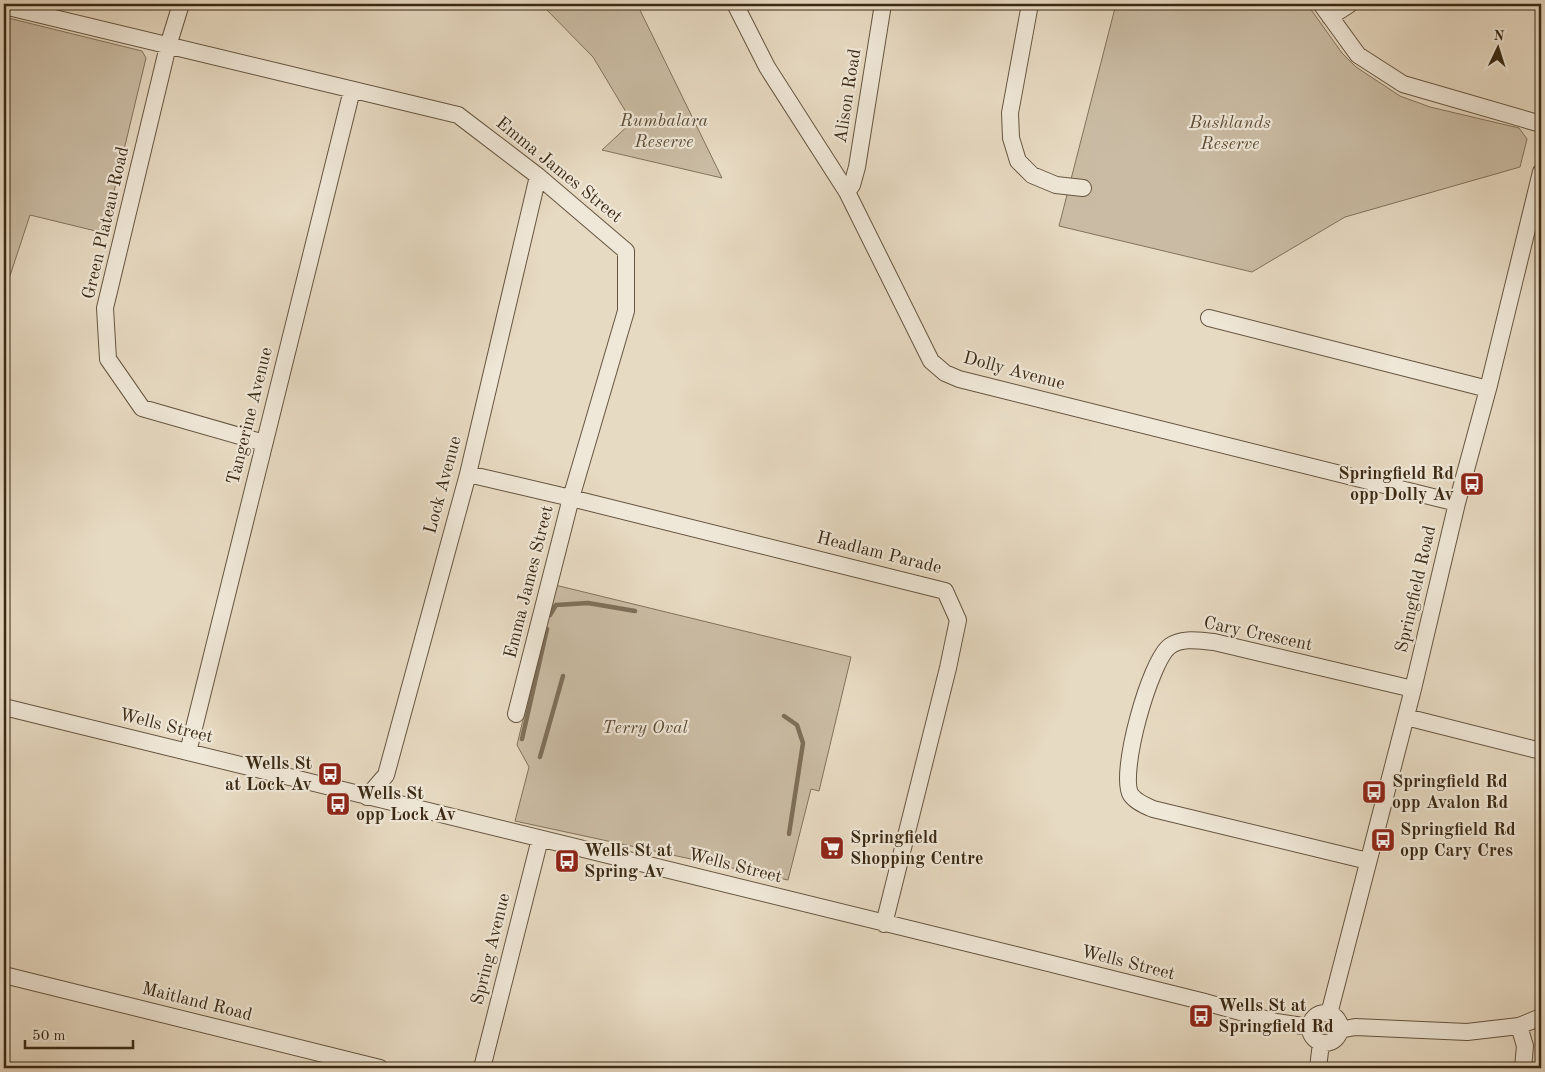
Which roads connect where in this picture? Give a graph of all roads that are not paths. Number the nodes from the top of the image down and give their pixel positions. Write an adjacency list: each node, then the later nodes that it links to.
1 (181, 4): 8 (street, Green Plateau Road)
2 (735, 4): 14 (street, Dolly Avenue)
3 (883, 4): 14 (street, Alison Road)
4 (1030, 4): 13 (street)
5 (1350, 4): 7 (street)
6 (4, 6): 8 (street, Emma James Street)
7 (1326, 10): 10 (street)
8 (168, 46): 9 (street, Emma James Street); 18 (street, Green Plateau Road)
9 (352, 90): 12 (street, Emma James Street); 18 (street, Tangerine Avenue)
10 (1541, 124)
11 (1541, 172): 15 (street, Springfield Road)
12 (538, 176): 19 (street, Lock Avenue); 20 (street, Emma James Street)
13 (1083, 188)
14 (847, 192): 21 (street, Dolly Avenue)
15 (1534, 234): 17 (street, Springfield Road)
16 (1209, 318): 17 (street)
17 (1488, 388): 21 (street, Springfield Road)
18 (264, 443): 27 (street, Tangerine Avenue)
19 (468, 474): 20 (street, Headlam Parade); 28 (street, Lock Avenue)
20 (571, 498): 24 (street, Emma James Street); 31 (street, Headlam Parade)
21 (1457, 503): 22 (street, Springfield Road)
22 (1413, 689): 25 (street, Springfield Road); 30 (street, Cary Crescent)
23 (4, 707): 27 (street, Wells Street)
24 (516, 714)
25 (1406, 717): 26 (street); 30 (street, Springfield Road)
26 (1541, 751)
27 (188, 752): 28 (street, Wells Street)
28 (367, 797): 29 (street, Wells Street)
29 (540, 839): 31 (street, Wells Street); 40 (street, Spring Avenue)
30 (1368, 861): 33 (street, Springfield Road)
31 (884, 924): 36 (street, Wells Street)
32 (4, 975): 39 (street, Maitland Road)
33 (1329, 1014): 36 (street); 37 (street)
34 (1541, 1017): 35 (street)
35 (1519, 1026): 37 (street); 42 (street)
36 (1310, 1027): 38 (street)
37 (1340, 1030): 38 (street)
38 (1321, 1043): 41 (street)
39 (380, 1068)
40 (482, 1068)
41 (1318, 1068)
42 (1523, 1068)

